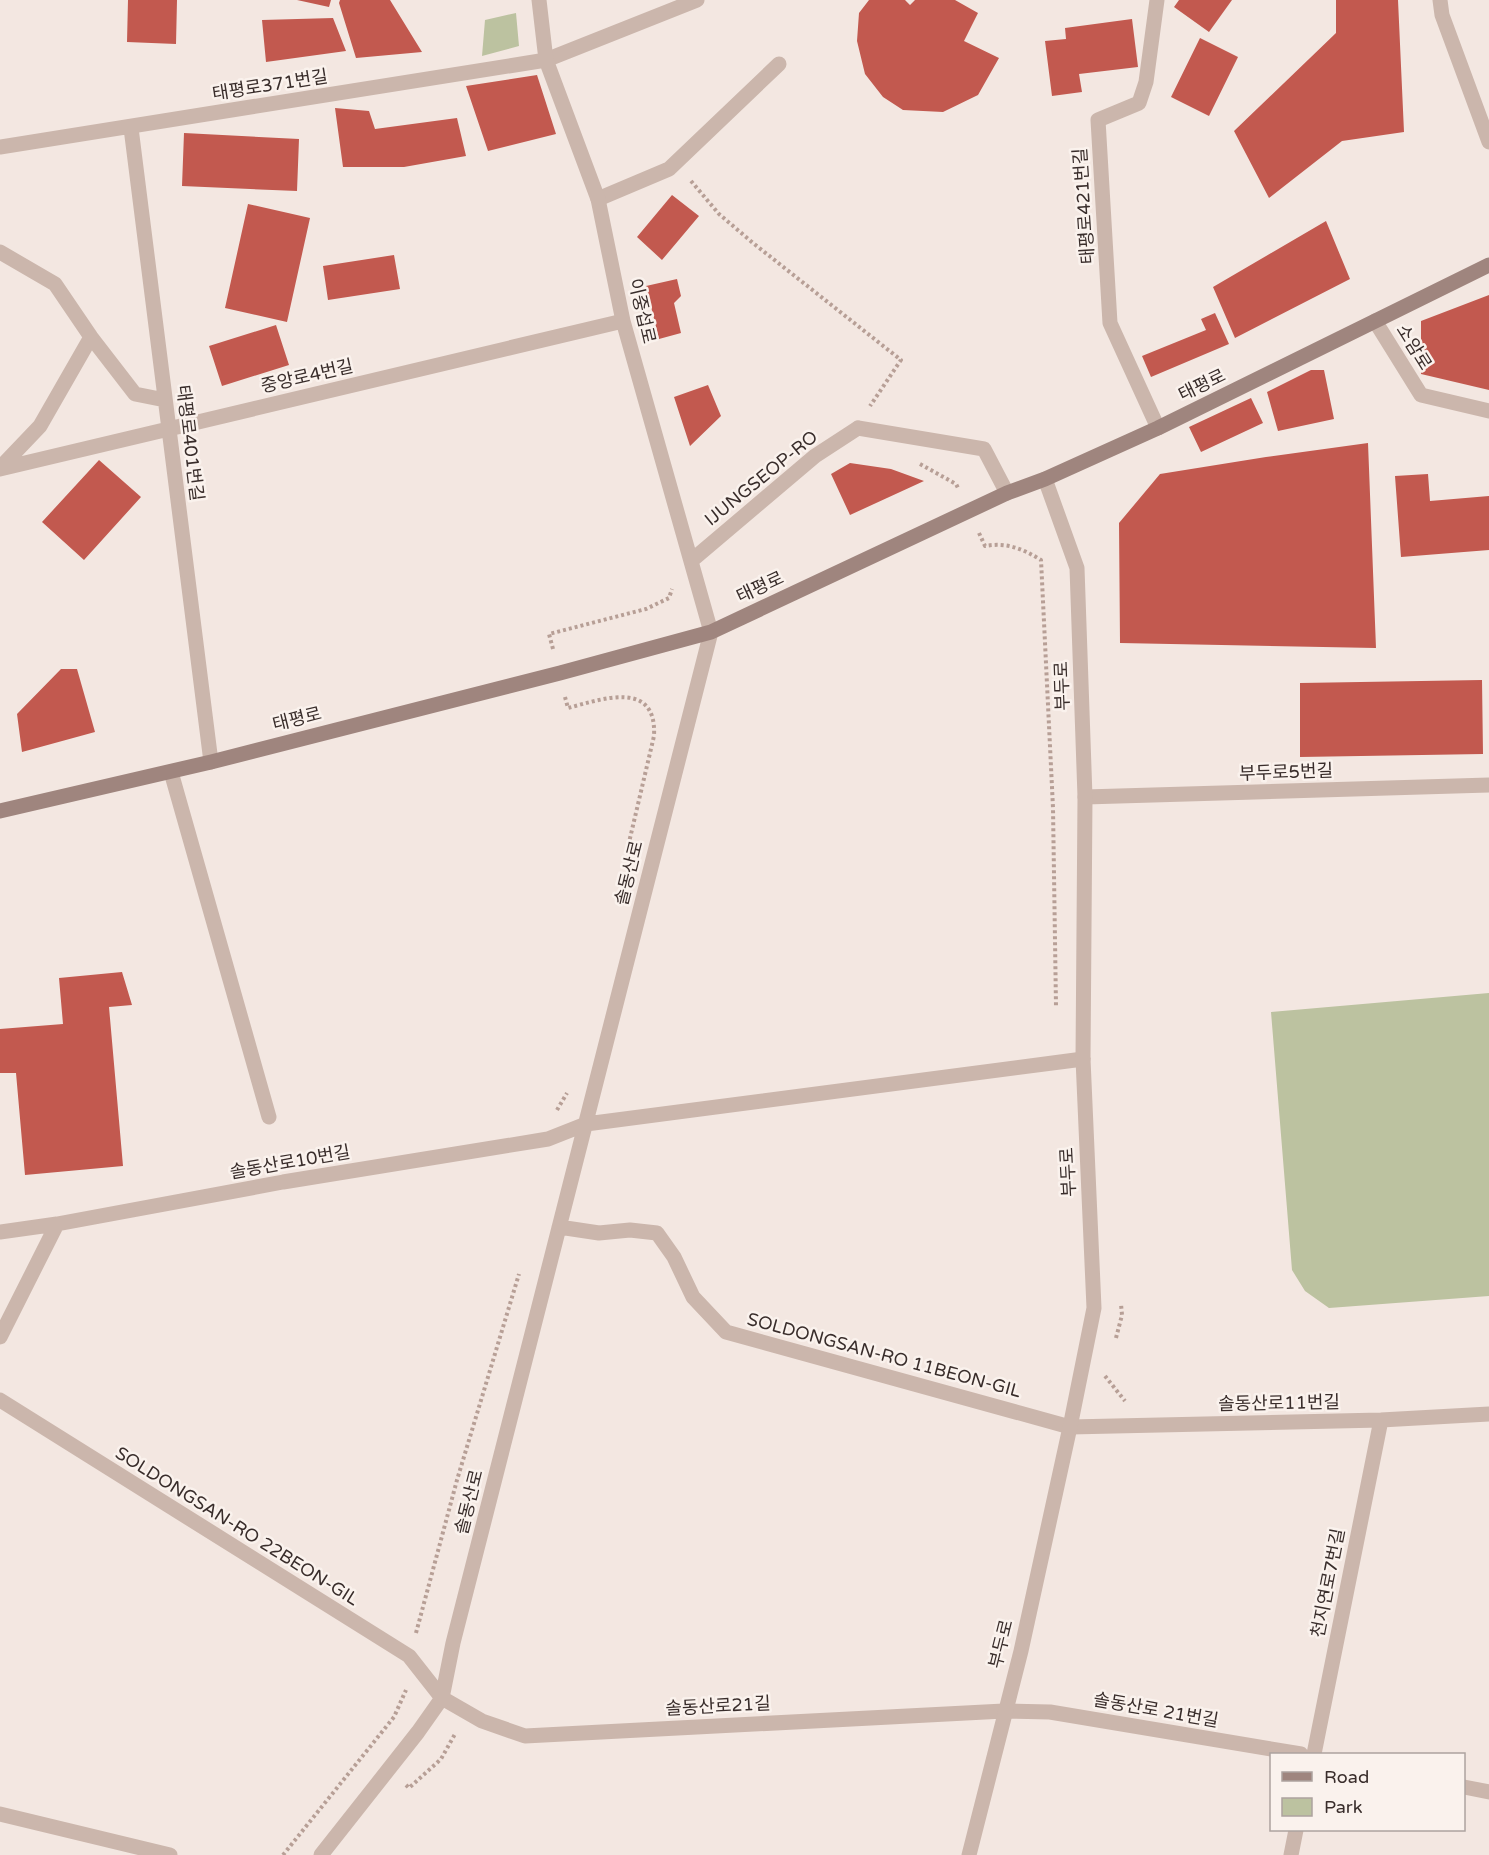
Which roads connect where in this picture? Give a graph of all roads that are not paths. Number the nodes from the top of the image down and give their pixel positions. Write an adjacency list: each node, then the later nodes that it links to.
1 (539, 0): 5 (street, 이중섭로)
2 (697, 0): 5 (street, 태평로371번길)
3 (1157, 0): 18 (street, 태평로421번길)
4 (1440, 0): 8 (street)
5 (546, 60): 7 (street, 태평로371번길); 10 (street, 이중섭로)
6 (779, 64): 10 (street)
7 (131, 128): 9 (street, 태평로371번길); 16 (street, 태평로401번길)
8 (1489, 142)
9 (0, 147)
10 (598, 199): 13 (street, 이중섭로)
11 (0, 252): 15 (street)
12 (1489, 265): 14 (main road, 태평로)
13 (623, 321): 19 (street, 중앙로4번길); 23 (street, 이중섭로)
14 (1375, 321): 17 (street, 소암로); 18 (main road, 태평로)
15 (91, 337): 16 (street); 20 (street)
16 (165, 400): 19 (street, 태평로401번길)
17 (1489, 411)
18 (1158, 428): 21 (main road, 태평로)
19 (169, 429): 20 (street, 중앙로4번길); 25 (street, 태평로401번길)
20 (0, 468)
21 (1045, 478): 22 (main road, 태평로); 28 (street, 부두로)
22 (1007, 493): 23 (street, IJUNGSEOP-RO); 24 (main road, 태평로)
23 (691, 561): 24 (street, 이중섭로)
24 (711, 632): 25 (main road, 태평로); 32 (street, 솔동산로)
25 (211, 762): 26 (main road, 태평로)
26 (171, 772): 29 (main road, 태평로); 31 (street)
27 (1489, 785): 28 (street, 부두로5번길)
28 (1085, 797): 30 (street, 부두로)
29 (0, 812)
30 (1083, 1059): 32 (street); 40 (street, 부두로)
31 (269, 1117)
32 (586, 1124): 33 (street, 솔동산로10번길); 34 (street, 솔동산로)
33 (57, 1224): 35 (street, 솔동산로10번길); 36 (street)
34 (559, 1227): 40 (street, SOLDONGSAN-RO 11BEON-GIL); 41 (street, 솔동산로)
35 (0, 1232)
36 (0, 1337)
37 (0, 1400): 41 (street, SOLDONGSAN-RO 22BEON-GIL)
38 (1489, 1414): 39 (street, 솔동산로11번길)
39 (1380, 1420): 40 (street, 솔동산로11번길); 44 (street, 천지연로7번길)
40 (1070, 1427): 42 (street, 부두로)
41 (442, 1698): 42 (street, 솔동산로21길); 50 (street, 솔동산로)
42 (1004, 1711): 43 (street, 솔동산로 21번길); 51 (street, 부두로)
43 (1289, 1753)
44 (1314, 1753)
45 (1465, 1787): 46 (street)
46 (1489, 1792)
47 (0, 1814): 49 (street)
48 (1296, 1831): 52 (street)
49 (170, 1855)
50 (321, 1855)
51 (969, 1855)
52 (1291, 1855)

